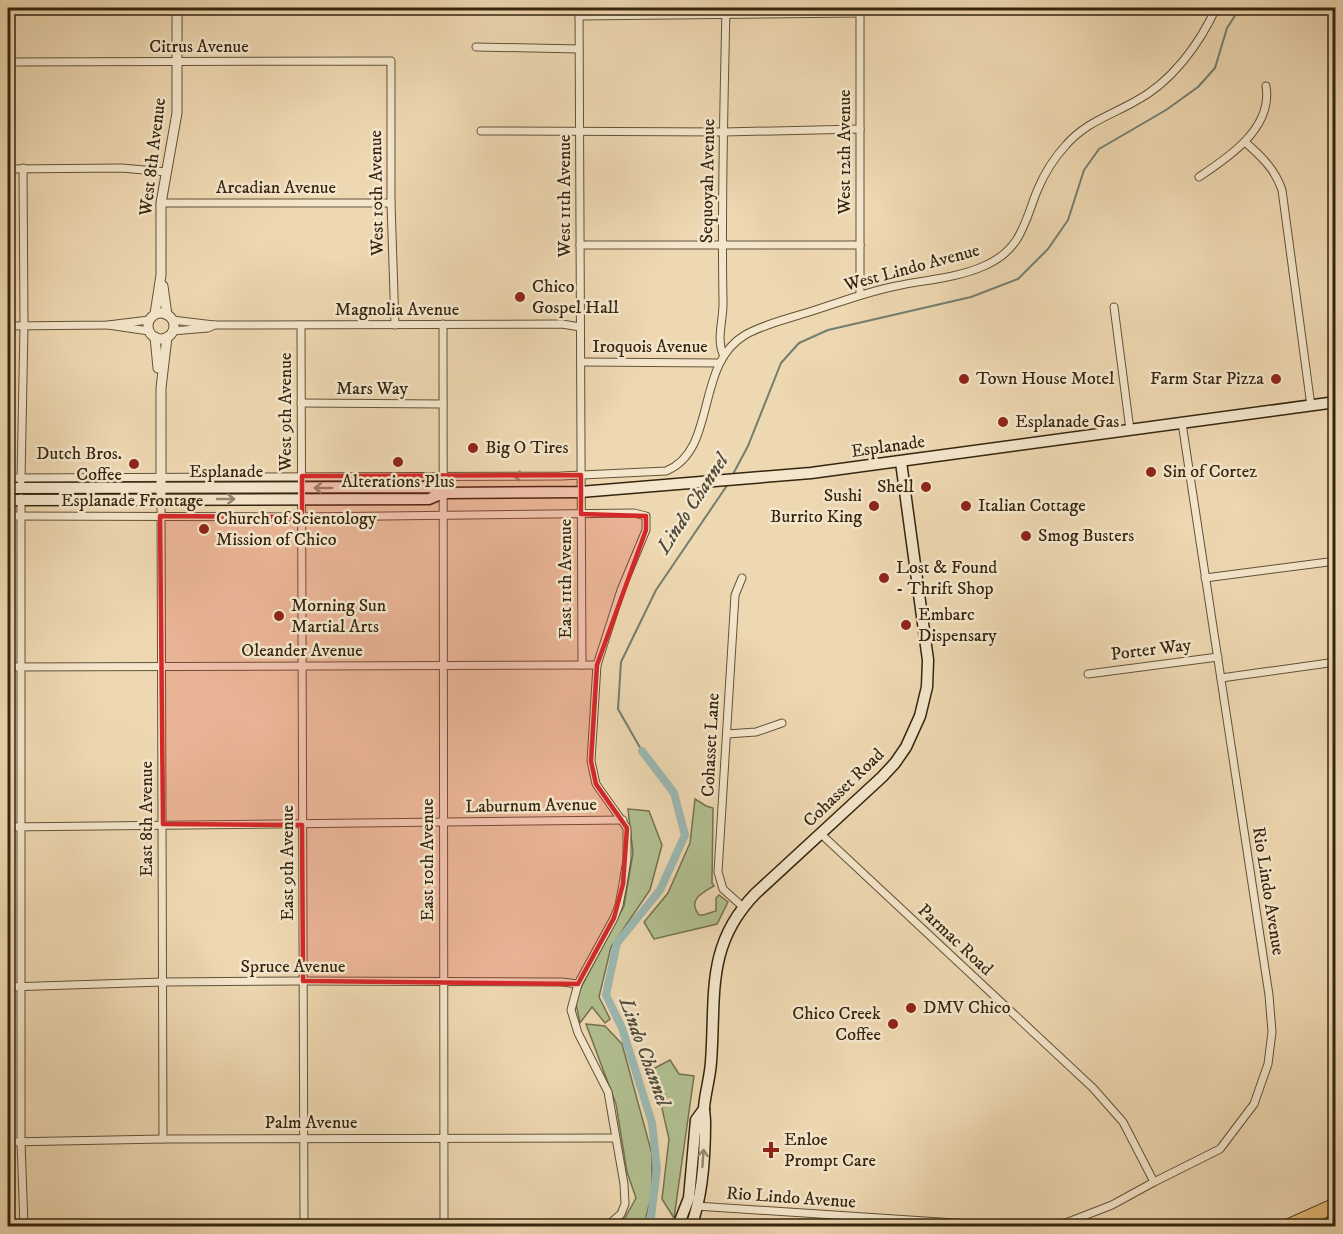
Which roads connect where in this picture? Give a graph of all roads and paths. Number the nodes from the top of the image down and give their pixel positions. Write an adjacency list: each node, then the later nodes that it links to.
1 (177, 8): 11 (street, West 8th Avenue)
2 (579, 8): 6 (street, West 11th Avenue)
3 (1216, 8): 28 (street, West Lindo Avenue)
4 (860, 10): 5 (street); 13 (street, West 12th Avenue)
5 (725, 12): 6 (street); 16 (street, Sequoyah Avenue)
6 (579, 16): 8 (street, West 11th Avenue)
7 (476, 47): 8 (street)
8 (579, 49): 14 (street, West 11th Avenue)
9 (391, 61): 11 (street, Citrus Avenue); 23 (street, West 10th Avenue)
10 (8, 62): 11 (street, Citrus Avenue)
11 (177, 62): 20 (street, West 8th Avenue)
12 (1266, 86): 17 (street)
13 (860, 129): 16 (street); 26 (street, West 12th Avenue)
14 (580, 130): 15 (street); 16 (street); 24 (street, West 11th Avenue)
15 (481, 131)
16 (724, 132): 25 (street, Sequoyah Avenue)
17 (1245, 142): 21 (street); 49 (street)
18 (23, 168): 19 (street); 20 (street); 38 (street)
19 (8, 169)
20 (166, 171): 22 (street, West 8th Avenue)
21 (1199, 177)
22 (161, 203): 23 (street, Arcadian Avenue); 27 (street, West 8th Avenue)
23 (391, 203): 36 (street, West 10th Avenue)
24 (580, 245): 25 (street); 39 (street, West 11th Avenue)
25 (722, 245): 26 (street); 42 (street, Sequoyah Avenue)
26 (861, 245): 28 (street, West 12th Avenue)
27 (161, 275): 30 (street, West 8th Avenue); 31 (street, West 8th Avenue)
28 (860, 296): 42 (street, West Lindo Avenue)
29 (1114, 308): 51 (street)
30 (152, 317): 31 (street); 33 (street); 40 (street, West 8th Avenue)
31 (170, 317): 34 (street, Magnolia Avenue); 41 (street, West 8th Avenue)
32 (443, 324): 36 (street, Magnolia Avenue); 39 (street, Magnolia Avenue); 48 (street)
33 (108, 325): 38 (street); 40 (street)
34 (214, 325): 35 (street, Magnolia Avenue); 41 (street, Magnolia Avenue)
35 (301, 325): 36 (street, Magnolia Avenue); 47 (street, West 9th Avenue)
36 (395, 325)
37 (8, 326): 38 (street)
38 (24, 326): 58 (street)
39 (580, 327): 43 (street, West 11th Avenue)
40 (152, 334): 41 (street); 45 (street)
41 (170, 334): 45 (street)
42 (723, 354): 44 (street, West Lindo Avenue)
43 (581, 362): 44 (street, Iroquois Avenue); 54 (street, West 11th Avenue)
44 (718, 363): 54 (street, West Lindo Avenue)
45 (161, 388): 55 (street)
46 (1335, 402): 49 (main road, Esplanade)
47 (301, 403): 48 (street, Mars Way); 56 (street, West 9th Avenue)
48 (443, 404): 53 (street)
49 (1311, 406): 50 (main road, Esplanade)
50 (1182, 423): 51 (main road, Esplanade); 74 (street, Rio Lindo Avenue)
51 (1130, 430): 52 (main road, Esplanade)
52 (901, 462): 60 (main road, Esplanade); 94 (main road, Cohasset Road)
53 (443, 475): 54 (street, Esplanade Frontage, one-way to 53); 56 (street, Esplanade Frontage); 62 (street)
54 (581, 475): 60 (street, West 11th Avenue)
55 (161, 476): 56 (street, Esplanade Frontage); 58 (street, Esplanade Frontage); 63 (street)
56 (302, 476): 61 (street, West 9th Avenue)
57 (8, 478): 58 (street, Esplanade Frontage)
58 (21, 483): 59 (main road, Esplanade); 63 (main road, Esplanade); 65 (street)
59 (8, 488)
60 (580, 492): 62 (main road, Esplanade); 66 (street, East 11th Avenue)
61 (302, 493): 62 (main road, Esplanade); 63 (main road, Esplanade); 71 (street, East 9th Avenue)
62 (443, 493): 67 (street, East 10th Avenue)
63 (161, 494): 65 (main road, Esplanade); 70 (street, East 8th Avenue)
64 (8, 500): 65 (main road, Esplanade)
65 (21, 500): 69 (street)
66 (581, 514): 67 (street, Esplanade Frontage); 77 (street, Esplanade Frontage); 80 (street, East 11th Avenue)
67 (443, 515): 71 (street, Esplanade Frontage); 79 (street, East 10th Avenue)
68 (8, 516): 69 (street, Esplanade Frontage)
69 (21, 516): 70 (street, Esplanade Frontage); 82 (street)
70 (160, 516): 71 (street, Esplanade Frontage); 78 (street, East 8th Avenue)
71 (302, 517): 83 (street, East 9th Avenue)
72 (1335, 561): 74 (street)
73 (742, 578): 87 (street, Cohasset Lane)
74 (1205, 578): 75 (street, Rio Lindo Avenue)
75 (1218, 657): 84 (street, Porter Way); 85 (street, Rio Lindo Avenue)
76 (1335, 662): 85 (street)
77 (597, 665): 80 (street, Oleander Avenue); 88 (street)
78 (161, 666): 82 (street, Oleander Avenue); 83 (street, Oleander Avenue); 89 (street, East 8th Avenue)
79 (443, 666): 80 (street, Oleander Avenue); 83 (street, Oleander Avenue); 90 (street, East 10th Avenue)
80 (582, 666)
81 (8, 667): 82 (street, Oleander Avenue)
82 (21, 667): 93 (street)
83 (302, 667): 91 (street, East 9th Avenue)
84 (1088, 674)
85 (1221, 678): 108 (street, Rio Lindo Avenue)
86 (782, 723): 87 (street)
87 (727, 734): 95 (street, Cohasset Lane)
88 (623, 820): 90 (street, Laburnum Avenue); 99 (street)
89 (163, 824): 91 (street, Laburnum Avenue); 93 (street, Laburnum Avenue); 97 (street, East 8th Avenue)
90 (443, 824): 91 (street, Laburnum Avenue); 98 (street, East 10th Avenue)
91 (302, 825): 96 (street, East 9th Avenue)
92 (8, 827): 93 (street, Laburnum Avenue)
93 (21, 827): 101 (street)
94 (821, 834): 95 (main road, Cohasset Road); 108 (street, Parmac Road)
95 (743, 907): 110 (main road, Cohasset Road)
96 (303, 981): 97 (street, Spruce Avenue); 98 (street, Spruce Avenue); 102 (street, East 9th Avenue)
97 (163, 982): 101 (street, Spruce Avenue); 105 (street, East 8th Avenue)
98 (443, 982): 99 (street, Spruce Avenue); 103 (street, East 10th Avenue)
99 (578, 984): 104 (street)
100 (8, 987): 101 (street, Spruce Avenue)
101 (21, 987): 107 (street)
102 (303, 1138): 103 (street, Palm Avenue); 105 (street, Palm Avenue); 112 (street, East 9th Avenue)
103 (444, 1138): 104 (street, Palm Avenue); 113 (street, East 10th Avenue)
104 (615, 1138): 114 (street)
105 (163, 1139): 107 (street, Palm Avenue)
106 (8, 1142): 107 (street, Palm Avenue)
107 (21, 1142): 111 (street)
108 (1154, 1182): 118 (street, Rio Lindo Avenue)
109 (1335, 1205): 119 (highway)
110 (692, 1206): 115 (main road, Cohasset Road); 116 (main road, Cohasset Road); 117 (street, Rio Lindo Avenue)
111 (24, 1227)
112 (303, 1227)
113 (444, 1227)
114 (607, 1227)
115 (678, 1227)
116 (691, 1227)
117 (1001, 1227)
118 (1033, 1227)
119 (1289, 1227)

